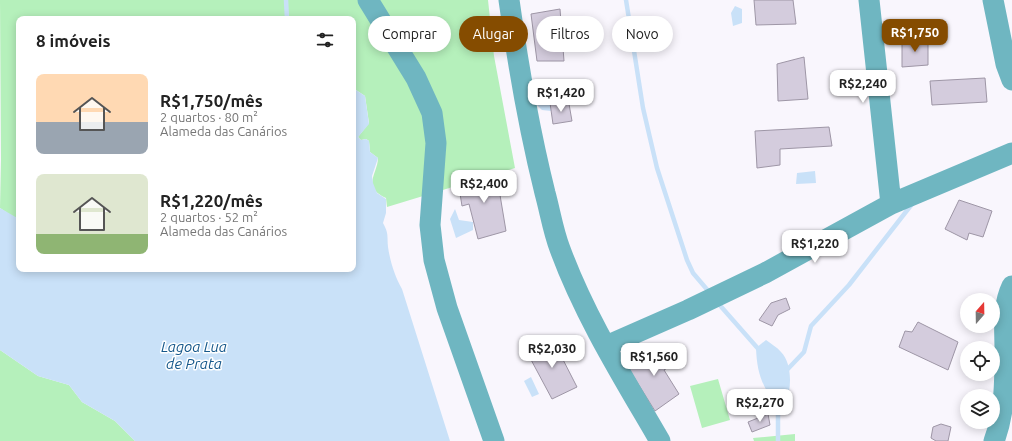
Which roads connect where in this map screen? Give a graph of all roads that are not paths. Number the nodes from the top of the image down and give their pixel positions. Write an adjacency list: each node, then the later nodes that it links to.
1 (368, 0): 10 (street)
2 (510, 0): 9 (street)
3 (869, 0): 7 (street)
4 (993, 0): 5 (street)
5 (1012, 80)
6 (1012, 153): 7 (street)
7 (891, 204): 9 (street)
8 (1012, 286): 12 (street)
9 (606, 346): 11 (street)
10 (494, 441)
11 (660, 441)
12 (994, 441)

